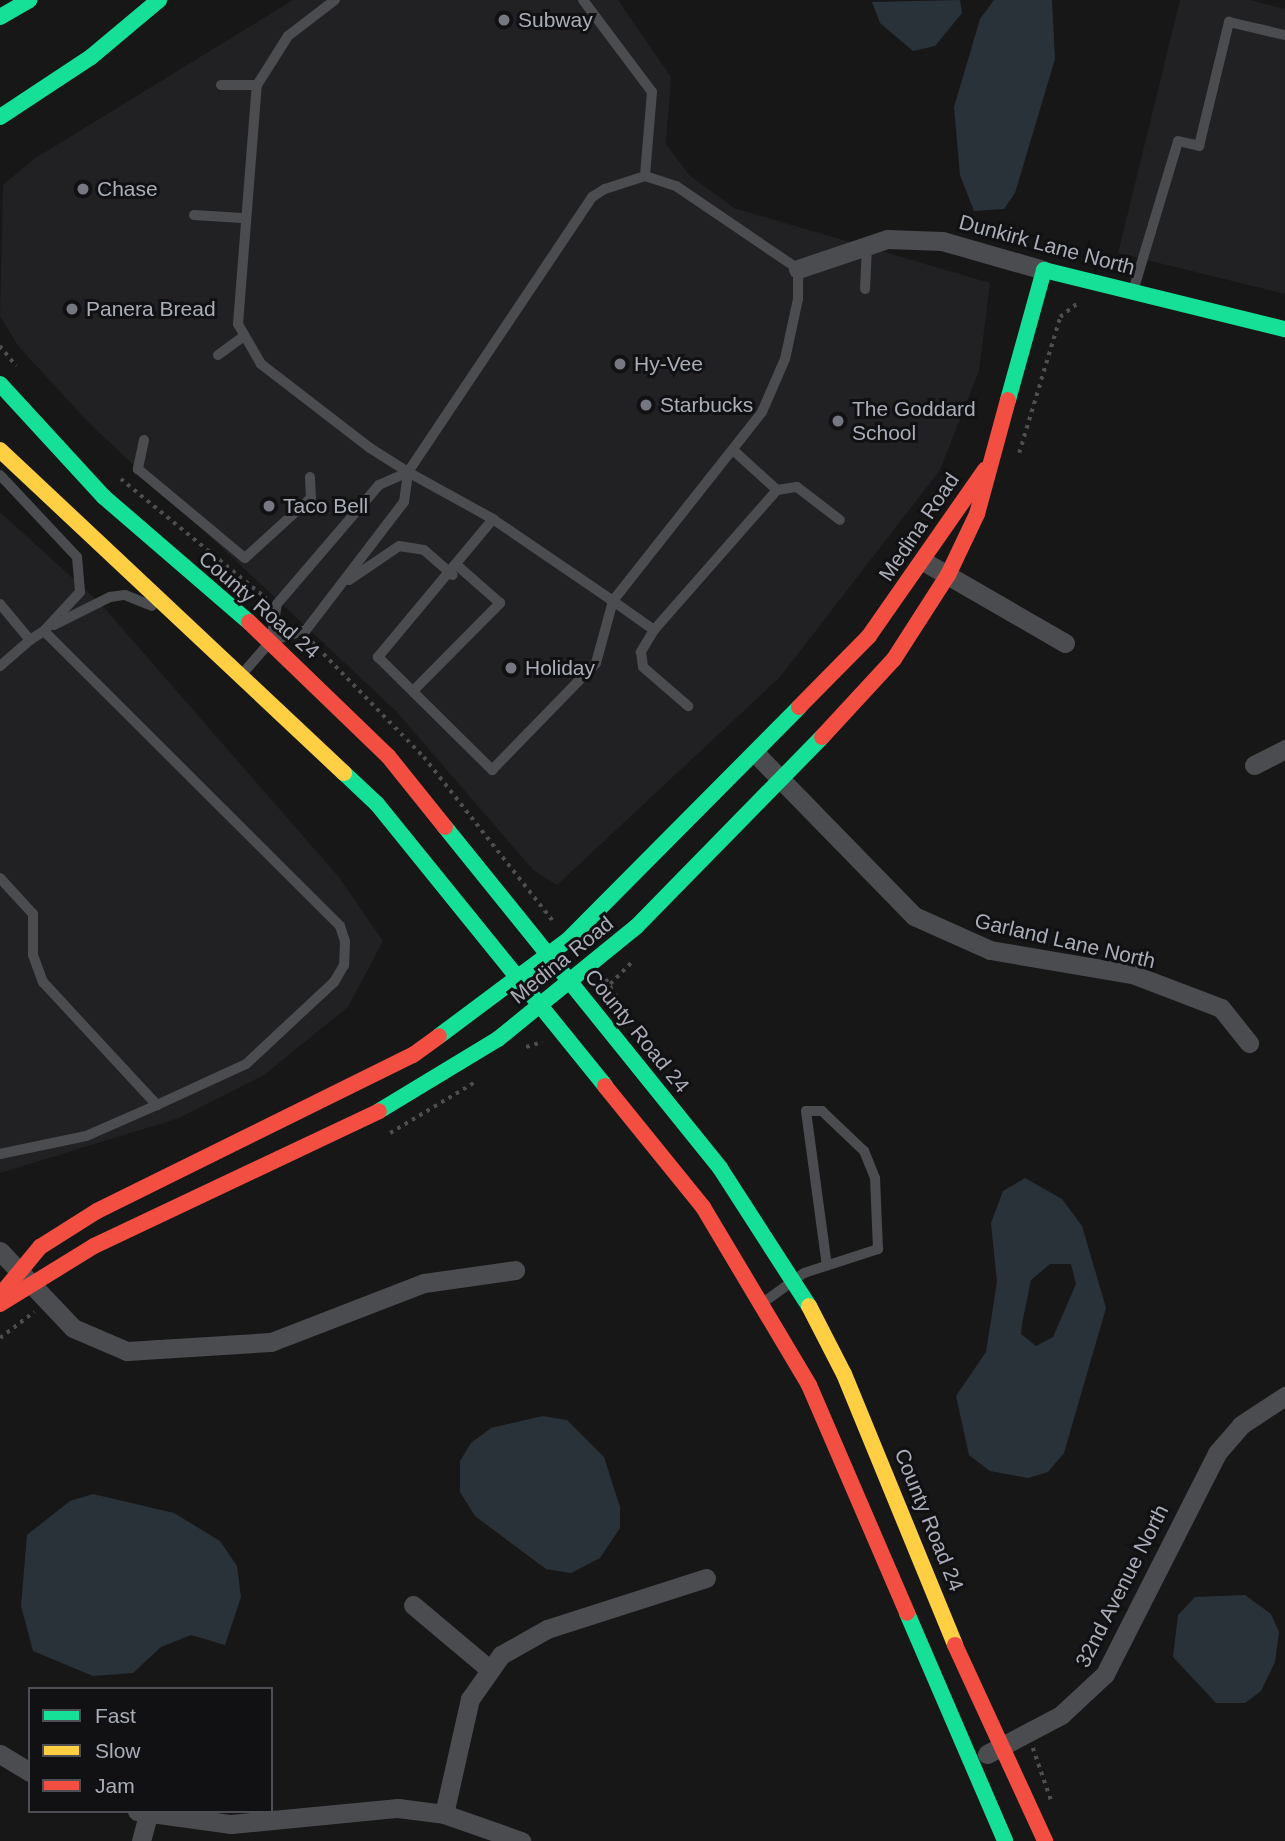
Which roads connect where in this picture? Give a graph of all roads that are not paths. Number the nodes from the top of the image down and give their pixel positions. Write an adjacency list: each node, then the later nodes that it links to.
1 (29, 0): 5 (street)
2 (158, 0): 7 (street); 10 (street)
3 (335, 0): 9 (lane)
4 (583, 0): 11 (lane)
5 (0, 17)
6 (1285, 35): 18 (lane)
7 (24, 78)
8 (221, 85): 9 (lane)
9 (257, 85): 13 (lane)
10 (0, 117)
11 (645, 176): 15 (lane); 27 (lane)
12 (194, 215): 13 (lane)
13 (242, 218): 20 (lane)
14 (867, 246): 15 (street, Dunkirk Lane North); 16 (street, Dunkirk Lane North); 17 (lane)
15 (798, 269): 25 (lane)
16 (1044, 270): 18 (street, Dunkirk Lane North); 26 (street, Medina Road)
17 (865, 289)
18 (1132, 292): 19 (street, Dunkirk Lane North)
19 (1285, 329)
20 (241, 338): 21 (lane); 27 (lane)
21 (218, 355)
22 (0, 384): 43 (street, County Road 24)
23 (144, 440): 29 (lane)
24 (0, 450): 39 (street)
25 (733, 450): 30 (lane); 37 (lane)
26 (987, 468): 33 (street, Medina Road); 35 (street, Medina Road)
27 (408, 472): 31 (lane); 36 (lane); 43 (lane)
28 (0, 475): 41 (lane)
29 (310, 477)
30 (777, 490): 32 (lane); 40 (lane)
31 (493, 519): 34 (lane); 37 (lane)
32 (840, 520)
33 (923, 561): 35 (street); 50 (street, Medina Road)
34 (456, 571): 36 (lane); 47 (lane); 47 (lane)
35 (948, 575): 44 (street); 52 (street, Medina Road)
36 (340, 586): 43 (lane)
37 (613, 601): 40 (lane); 47 (lane)
38 (0, 604): 42 (lane)
39 (166, 612): 41 (lane); 46 (street)
40 (654, 630): 48 (lane)
41 (44, 631): 42 (lane); 59 (lane)
42 (30, 640): 45 (lane)
43 (271, 641): 46 (lane); 54 (street, County Road 24)
44 (1065, 643)
45 (0, 666)
46 (242, 675): 55 (street)
47 (412, 691)
48 (688, 706)
49 (1285, 749): 51 (street)
50 (757, 755): 52 (street, Garland Lane North); 54 (street, Medina Road)
51 (1254, 765)
52 (784, 781): 56 (street, Medina Road); 58 (street, Garland Lane North)
53 (0, 878): 59 (lane)
54 (548, 954): 55 (street, Medina Road); 56 (street, County Road 24)
55 (520, 979): 57 (street); 64 (street, Medina Road)
56 (570, 980): 57 (street, Medina Road); 65 (street, County Road 24)
57 (542, 1003): 64 (street, Medina Road); 67 (street)
58 (1249, 1043)
59 (158, 1105): 60 (lane)
60 (0, 1154)
61 (0, 1251): 64 (street)
62 (827, 1266): 62 (lane); 65 (lane)
63 (515, 1270): 64 (street)
64 (25, 1278): 66 (street, Medina Road); 68 (street, Medina Road)
65 (794, 1279): 67 (lane); 73 (street, County Road 24)
66 (0, 1295)
67 (764, 1302): 75 (street)
68 (0, 1304)
69 (1285, 1396): 73 (street, 32nd Avenue North)
70 (706, 1578): 72 (street)
71 (413, 1605): 72 (street)
72 (489, 1669): 79 (street)
73 (997, 1748): 75 (street, 32nd Avenue North); 83 (street, County Road 24)
74 (0, 1754): 76 (street)
75 (970, 1766): 82 (street)
76 (28, 1771)
77 (143, 1813): 80 (street)
78 (150, 1813): 79 (street)
79 (444, 1814): 81 (street)
80 (142, 1841)
81 (521, 1841)
82 (1005, 1841)
83 (1045, 1841)

